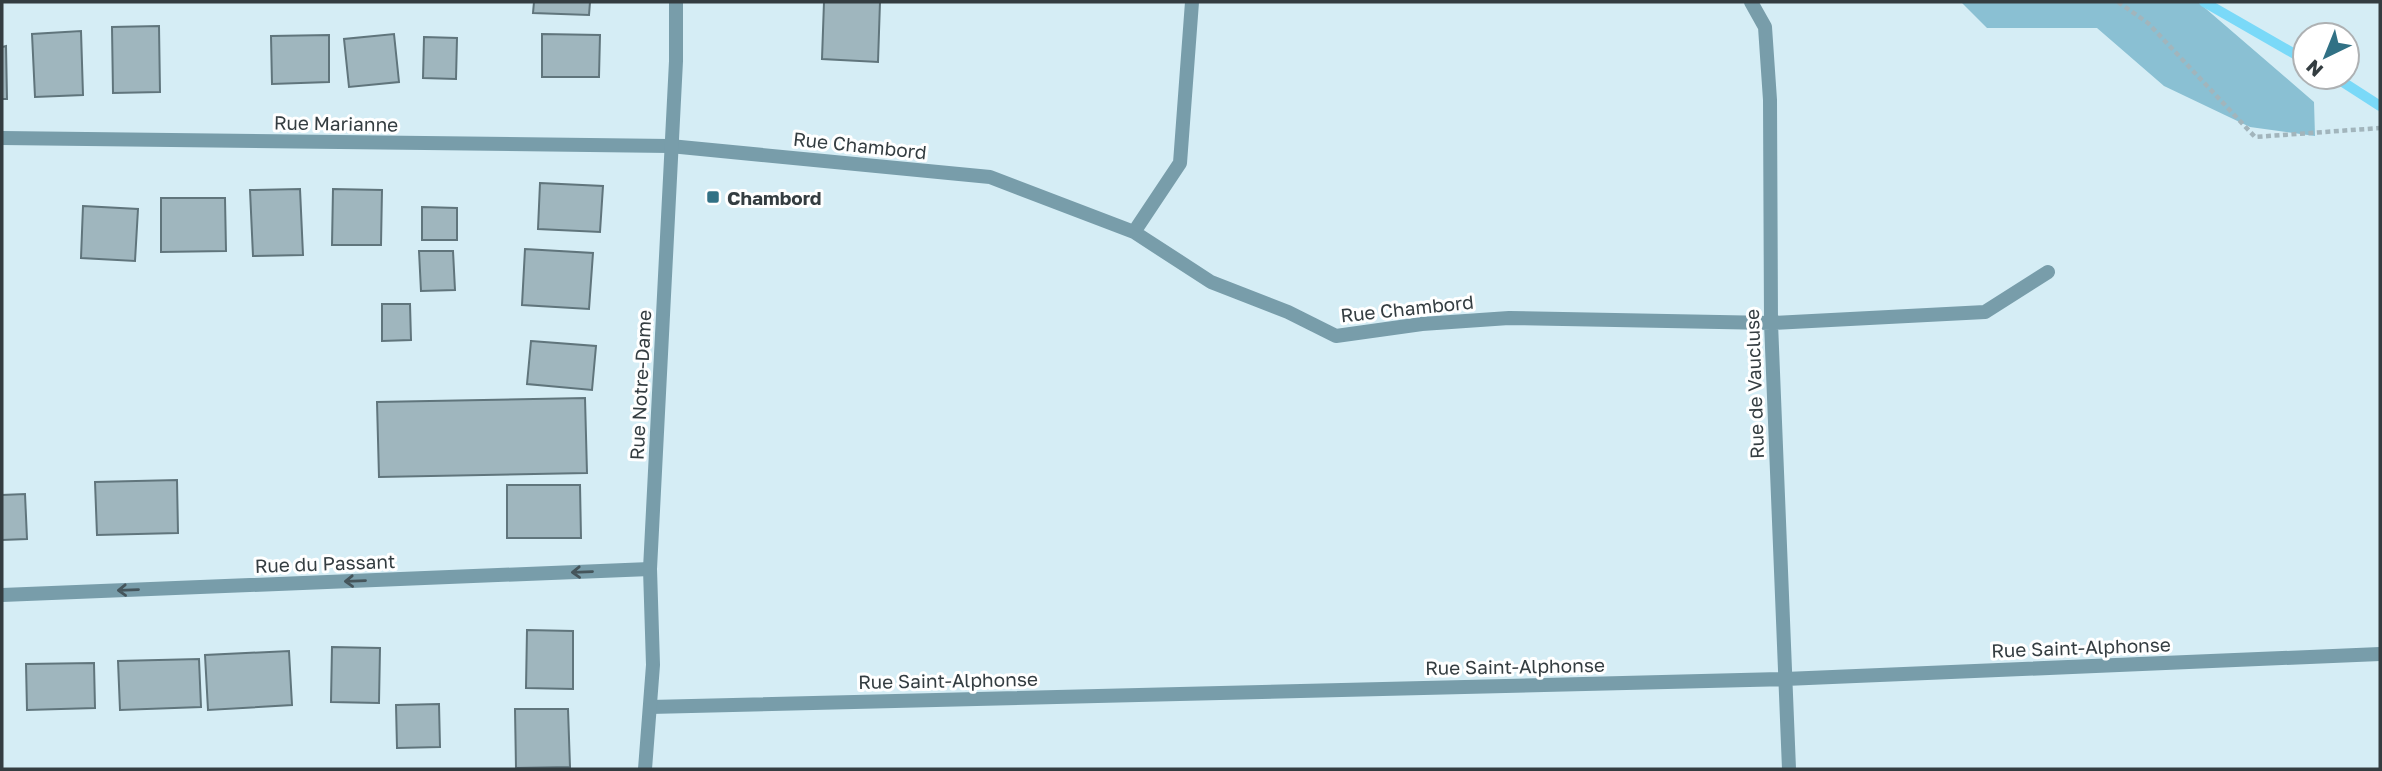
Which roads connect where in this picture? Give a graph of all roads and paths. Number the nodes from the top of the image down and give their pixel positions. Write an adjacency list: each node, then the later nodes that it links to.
1 (676, 2): 7 (street, Rue Notre-Dame)
2 (1192, 2): 8 (street)
3 (1751, 2): 10 (street, Rue de Vaucluse)
4 (2118, 2): 5 (path)
5 (2380, 128)
6 (2, 138): 7 (street, Rue Marianne)
7 (670, 146): 8 (street, Rue Chambord); 11 (street, Rue Notre-Dame)
8 (1134, 232): 10 (street, Rue Chambord)
9 (2048, 272): 10 (street, Rue Chambord)
10 (1771, 323): 14 (street, Rue de Vaucluse)
11 (650, 569): 12 (street, Rue du Passant, one-way to 12); 15 (street, Rue Notre-Dame)
12 (2, 596)
13 (2380, 654): 14 (street, Rue Saint-Alphonse)
14 (1785, 679): 15 (street, Rue Saint-Alphonse); 17 (street, Rue de Vaucluse)
15 (650, 707): 16 (street, Rue Notre-Dame)
16 (645, 769)
17 (1789, 769)

